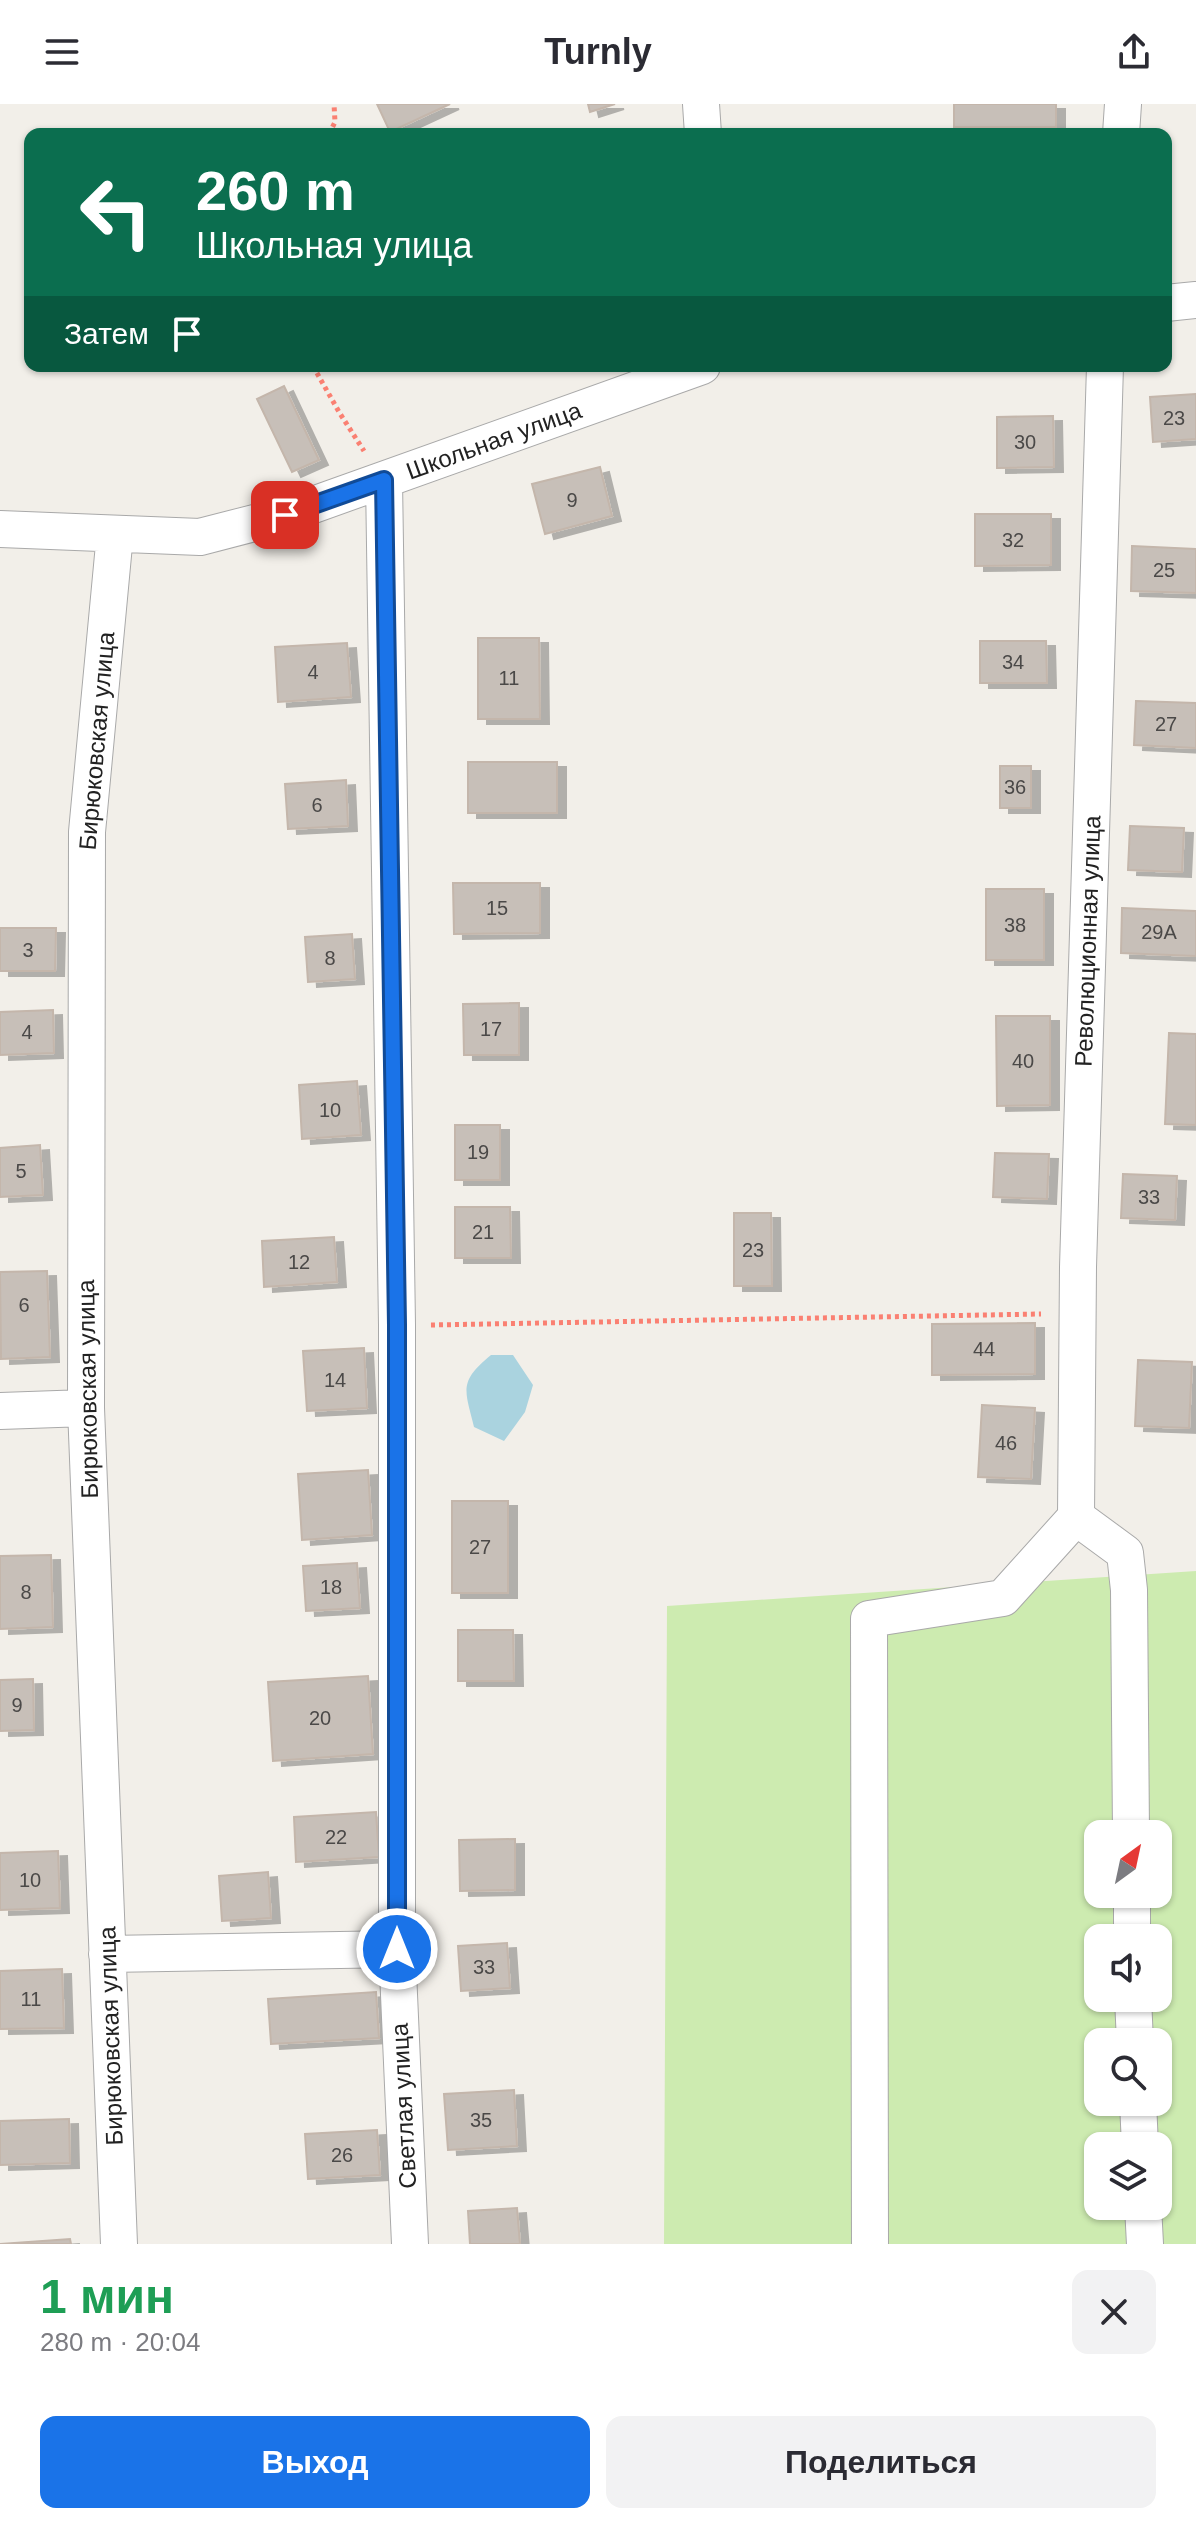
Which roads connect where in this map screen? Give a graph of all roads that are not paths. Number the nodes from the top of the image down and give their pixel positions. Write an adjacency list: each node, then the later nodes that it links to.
1 (701, 104): 3 (street)
2 (1123, 104): 4 (street)
3 (703, 128)
4 (1121, 128)
5 (1196, 300): 6 (street)
6 (1172, 302)
7 (685, 372): 9 (street, Школьная улица)
8 (1105, 372): 14 (street, Революционная улица)
9 (384, 480): 11 (street, Школьная улица); 16 (street, Светлая улица)
10 (0, 529): 11 (street, Школьная улица)
11 (115, 534): 12 (street, Бирюковская улица)
12 (86, 1408): 13 (street); 17 (street, Бирюковская улица)
13 (0, 1411)
14 (1076, 1517): 15 (street); 21 (street)
15 (1131, 1820)
16 (397, 1949): 17 (street); 20 (street, Светлая улица)
17 (107, 1954): 19 (street, Бирюковская улица)
18 (1144, 2220): 22 (street)
19 (119, 2244)
20 (410, 2244)
21 (870, 2244)
22 (1145, 2244)

